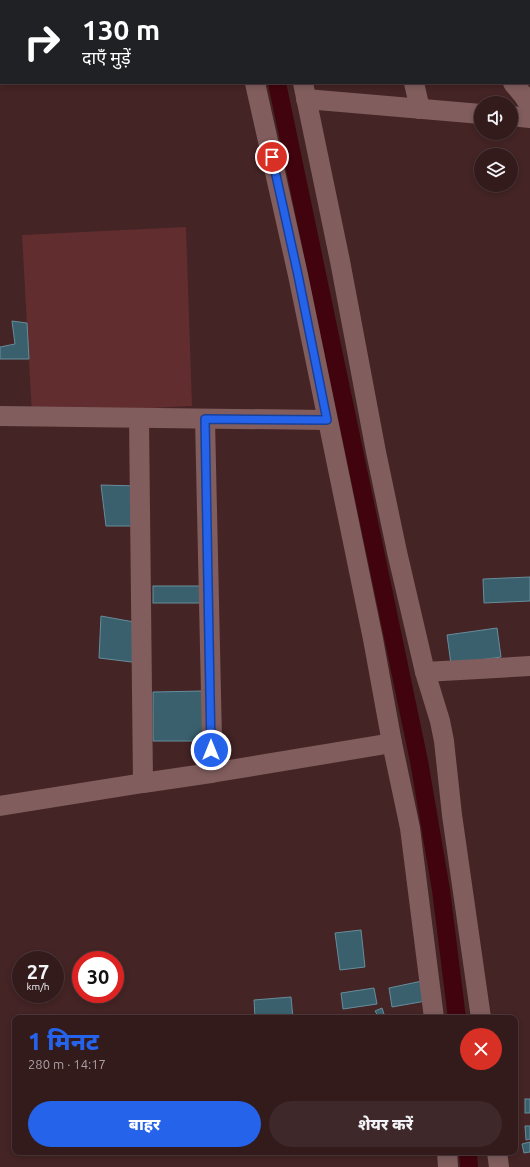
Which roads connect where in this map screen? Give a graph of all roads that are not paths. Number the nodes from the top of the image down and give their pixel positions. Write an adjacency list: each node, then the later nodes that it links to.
1 (255, 84): 13 (street)
2 (414, 84): 6 (street)
3 (514, 84): 5 (street)
4 (304, 91): 6 (street); 15 (street)
5 (530, 106)
6 (420, 109): 7 (street)
7 (474, 113)
8 (518, 117): 9 (street)
9 (530, 118)
10 (0, 416): 11 (street)
11 (139, 418): 12 (street); 18 (street)
12 (205, 419): 13 (street); 17 (street)
13 (327, 420): 16 (street)
14 (530, 666): 15 (street)
15 (425, 672): 21 (street)
16 (392, 743): 17 (street); 20 (street)
17 (211, 773): 18 (street)
18 (143, 783): 19 (street)
19 (0, 806)
20 (434, 1015)
21 (480, 1015)
22 (447, 1155): 24 (street)
23 (497, 1155): 25 (street)
24 (448, 1167)
25 (499, 1167)

